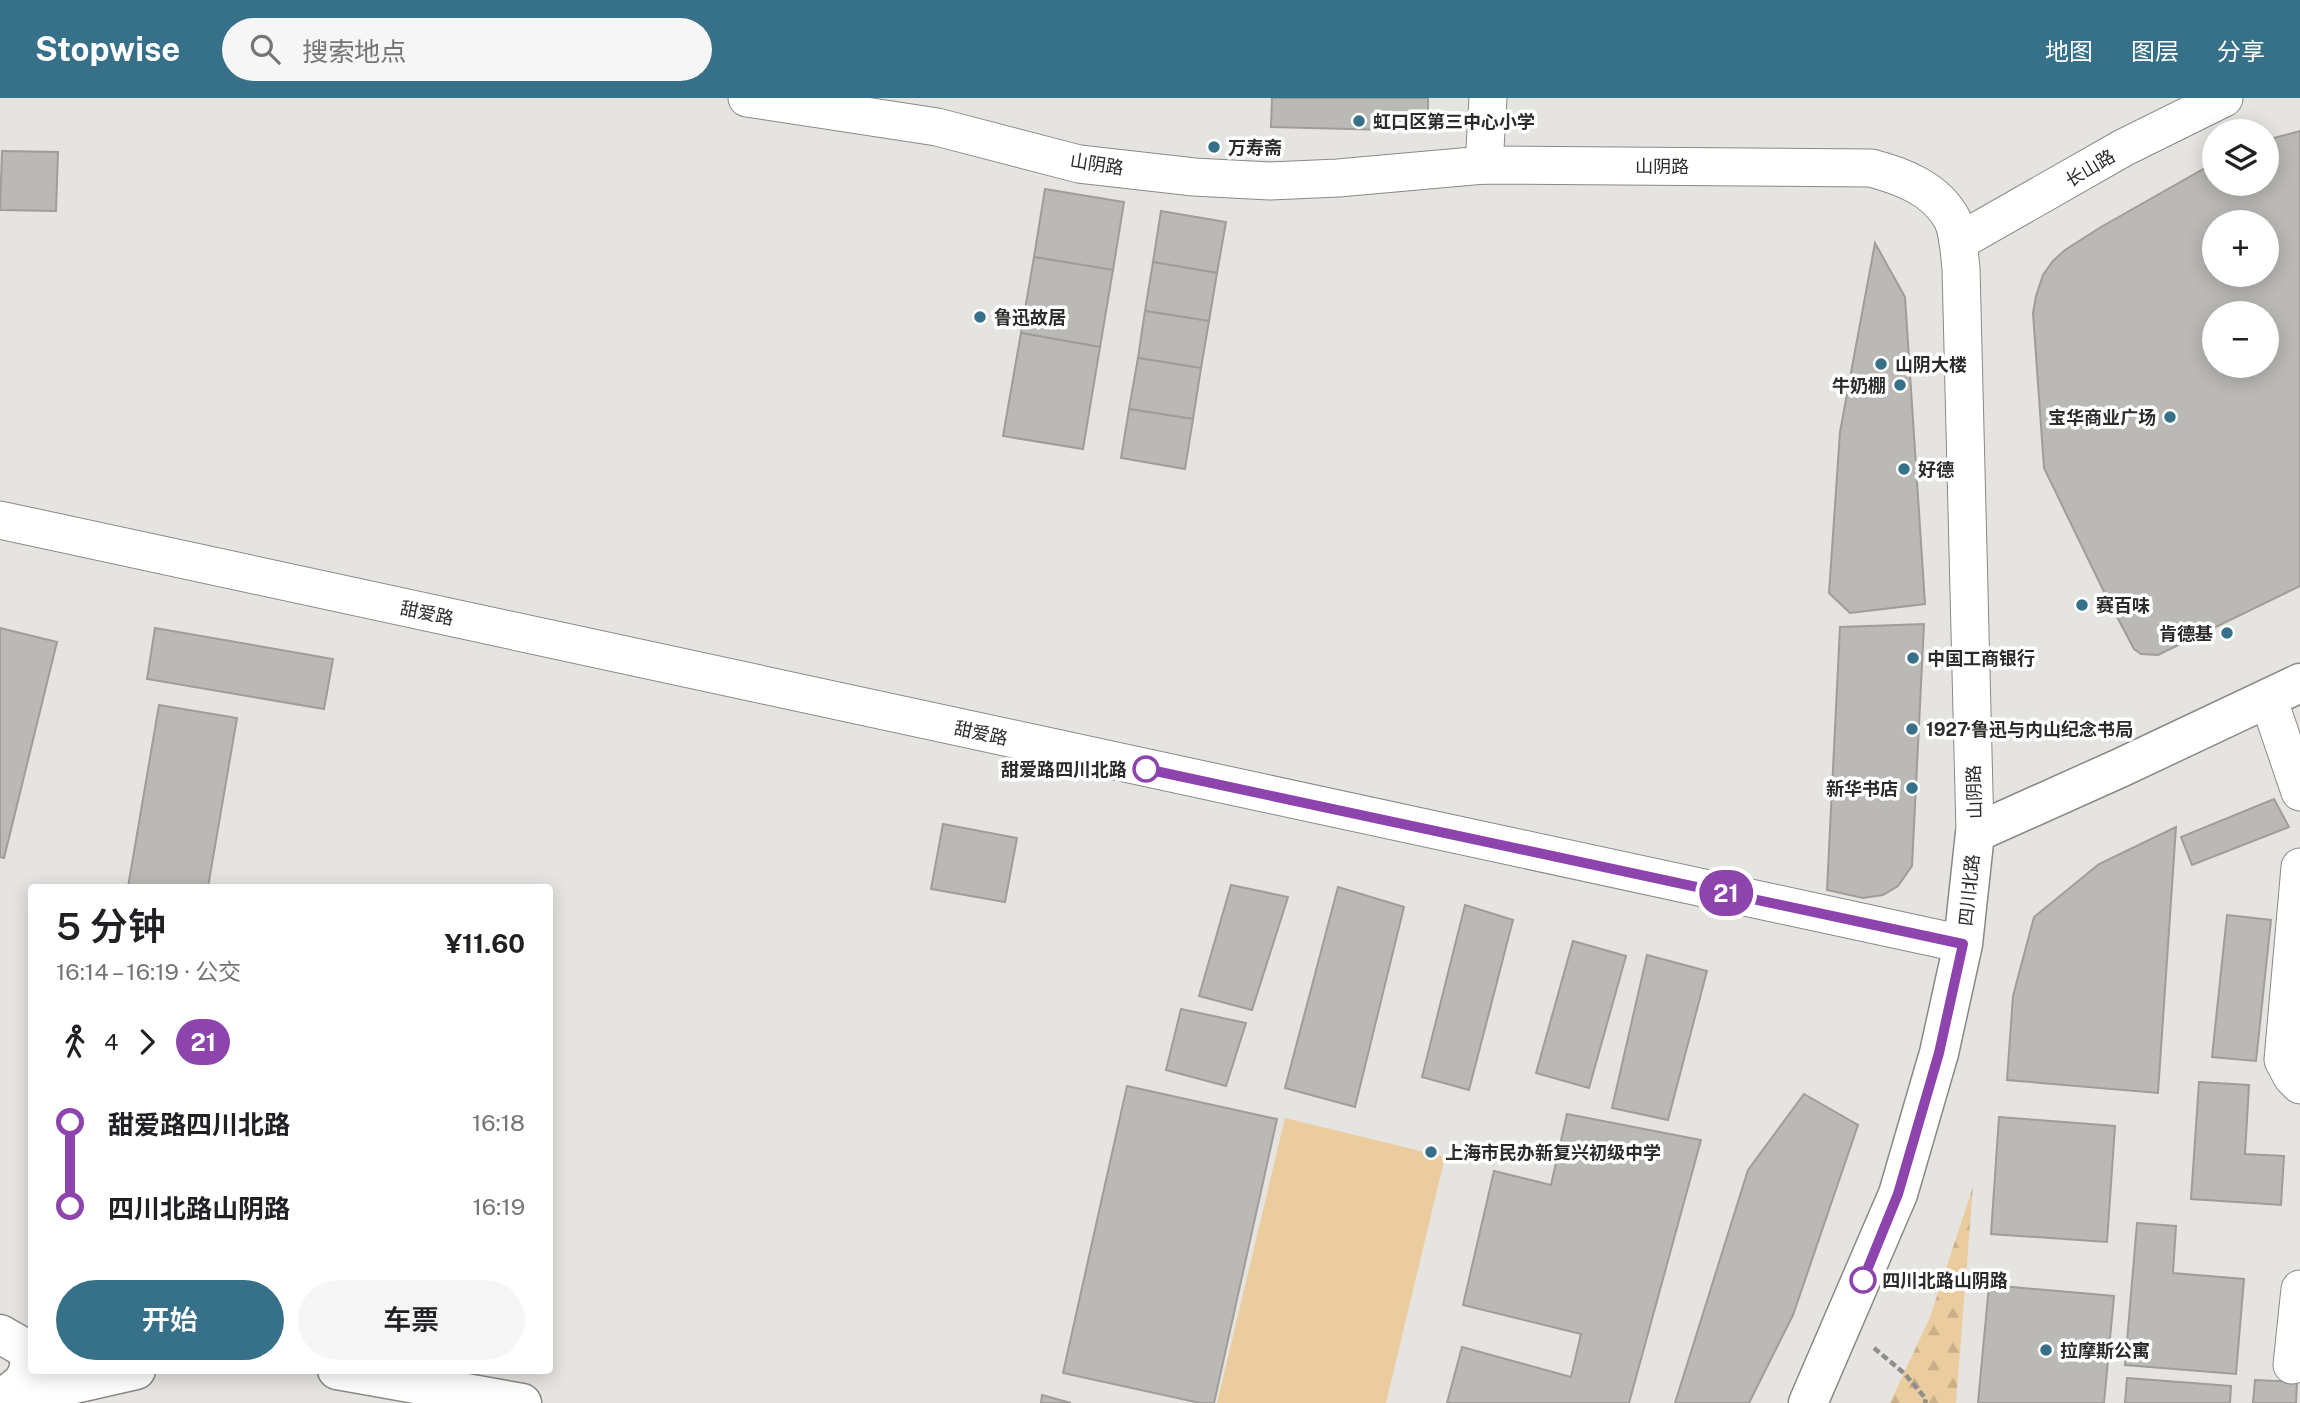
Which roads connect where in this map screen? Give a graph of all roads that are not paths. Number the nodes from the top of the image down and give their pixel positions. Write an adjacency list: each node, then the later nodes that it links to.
1 (747, 98): 4 (street, 山阴路)
2 (1488, 98): 4 (street)
3 (2224, 98): 5 (street, 长山路)
4 (1484, 165): 5 (street, 山阴路)
5 (1958, 242): 9 (street, 山阴路)
6 (0, 520): 11 (street, 甜爱路)
7 (2284, 691): 8 (street); 9 (main road, 四川北路)
8 (2300, 792)
9 (1975, 833): 11 (main road, 四川北路)
10 (2300, 867): 12 (street)
11 (1963, 944): 24 (main road, 四川北路)
12 (2300, 1085)
13 (2300, 1289): 18 (street)
14 (0, 1323): 15 (main road)
15 (28, 1324)
16 (0, 1334): 17 (main road)
17 (28, 1354)
18 (2292, 1365)
19 (28, 1374): 22 (main road)
20 (118, 1374): 22 (main road)
21 (359, 1374): 23 (main road)
22 (0, 1400)
23 (522, 1403)
24 (1808, 1403)

